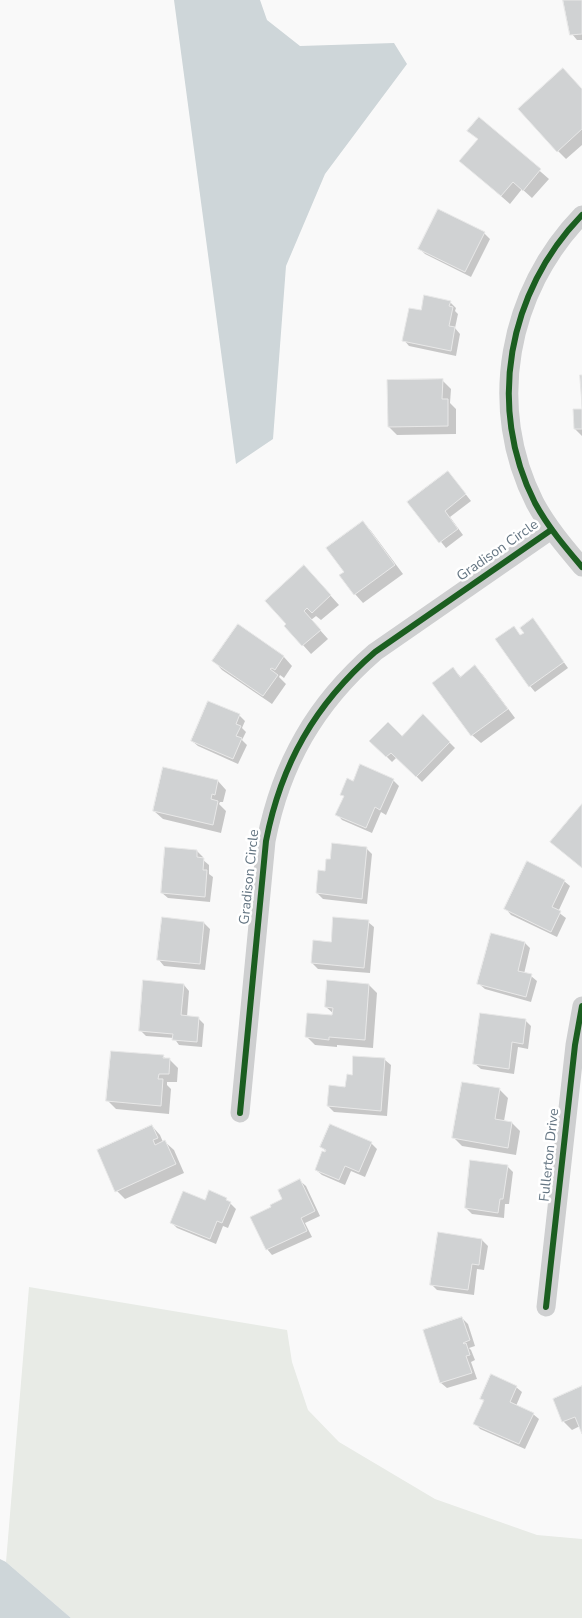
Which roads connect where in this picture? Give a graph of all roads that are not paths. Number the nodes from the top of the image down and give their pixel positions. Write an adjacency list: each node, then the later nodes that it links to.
1 (582, 215): 2 (street)
2 (551, 530): 3 (street); 5 (street, Gradison Circle)
3 (582, 568)
4 (582, 1006): 6 (street, Fullerton Drive)
5 (240, 1113)
6 (546, 1307)

